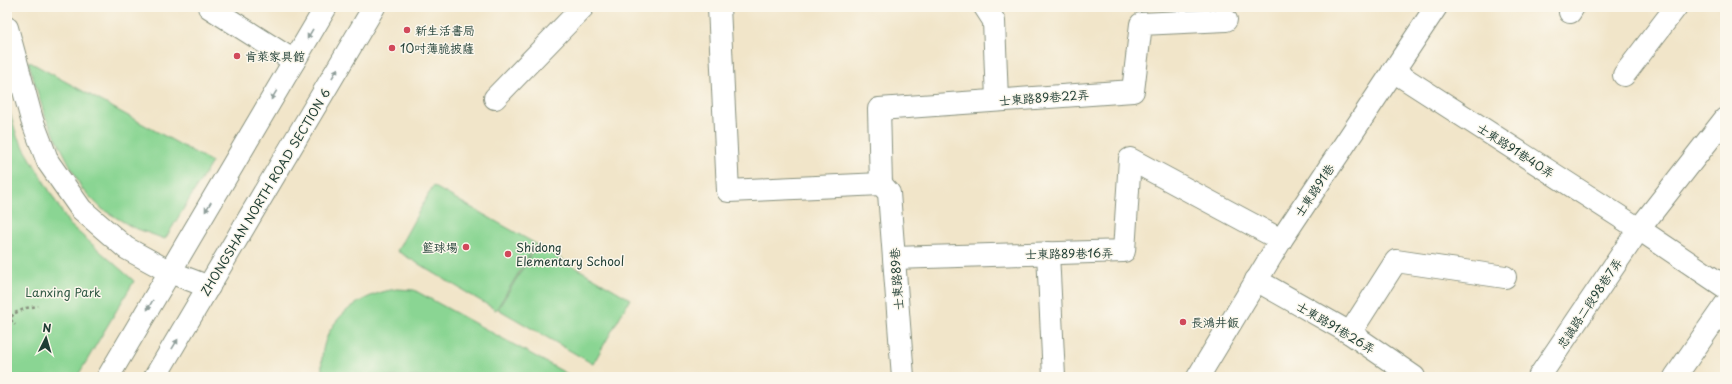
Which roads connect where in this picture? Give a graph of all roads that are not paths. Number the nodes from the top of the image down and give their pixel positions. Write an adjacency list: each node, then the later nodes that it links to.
1 (209, 7): 11 (street)
2 (326, 7): 11 (street, one-way to 11)
3 (374, 7): 25 (street, ZHONGSHAN NORTH ROAD SECTION 6, one-way to 3)
4 (583, 7): 14 (street)
5 (719, 7): 17 (street)
6 (985, 7): 15 (street)
7 (1436, 7): 12 (street, 士東路91巷)
8 (1676, 7): 13 (street)
9 (1226, 20): 15 (street, 士東路89巷22弄)
10 (7, 28): 22 (street)
11 (294, 61): 22 (street, one-way to 22)
12 (1393, 71): 18 (street, 士東路91巷40弄); 19 (street, 士東路91巷)
13 (1624, 75)
14 (495, 98)
15 (997, 100): 17 (street, 士東路89巷22弄)
16 (1725, 119): 18 (street, 忠誠路二段98巷7弄)
17 (881, 184): 21 (street, 士東路89巷)
18 (1639, 229): 26 (street, 士東路91巷40弄); 35 (street, 忠誠路二段98巷7弄)
19 (1281, 240): 20 (street, 士東路89巷16弄); 24 (street, 士東路91巷)
20 (1048, 253): 21 (street, 士東路89巷16弄); 32 (street)
21 (894, 258): 31 (street, 士東路89巷)
22 (170, 272): 25 (street); 29 (street, one-way to 29)
23 (1505, 277): 28 (street)
24 (1256, 280): 28 (street, 士東路91巷26弄); 33 (street, 士東路91巷)
25 (209, 287): 30 (street, ZHONGSHAN NORTH ROAD SECTION 6, one-way to 25)
26 (1725, 287)
27 (1725, 305): 36 (street)
28 (1350, 333): 34 (street, 士東路91巷26弄)
29 (108, 377)
30 (155, 377)
31 (903, 377)
32 (1054, 377)
33 (1198, 377)
34 (1414, 377)
35 (1539, 377)
36 (1675, 377)

